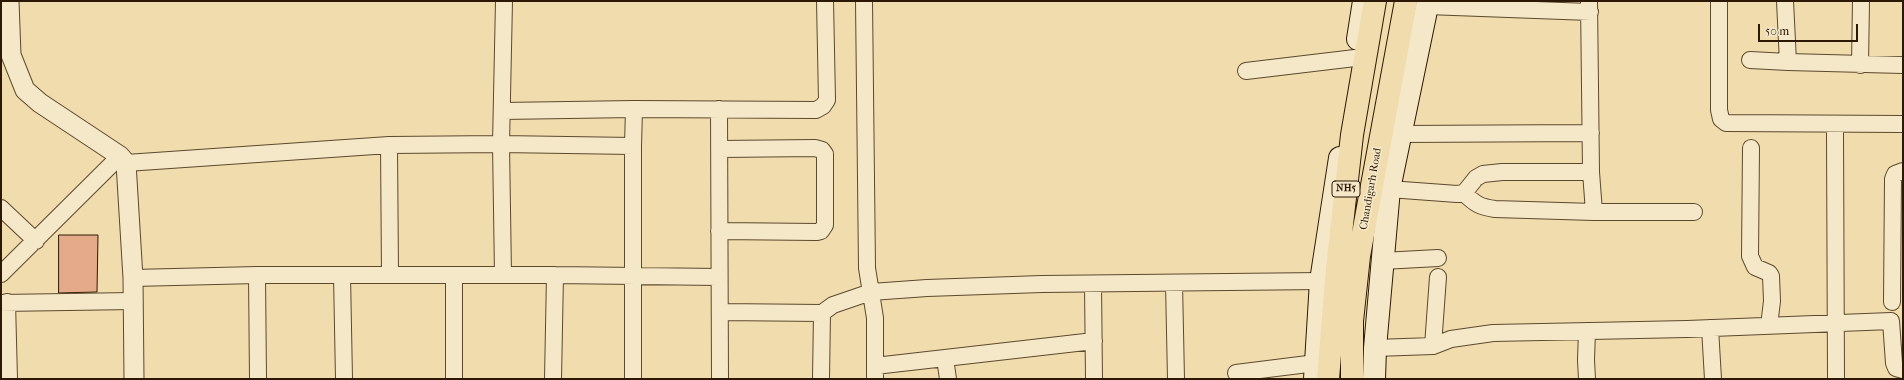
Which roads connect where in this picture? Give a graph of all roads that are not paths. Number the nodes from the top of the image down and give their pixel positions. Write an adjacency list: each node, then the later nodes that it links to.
1 (9, 1): 31 (street)
2 (504, 1): 21 (street)
3 (825, 1): 20 (street)
4 (864, 1): 58 (street)
5 (1364, 1): 13 (main road)
6 (1375, 1): 76 (highway, NH5)
7 (1406, 1): 89 (highway, Chandigarh Road / NH5)
8 (1719, 1): 22 (street)
9 (1785, 1): 15 (street)
10 (1861, 1): 16 (street)
11 (1427, 4): 12 (street); 25 (main road)
12 (1589, 6): 23 (street)
13 (1355, 58): 18 (street); 55 (main road)
14 (1750, 60): 15 (street)
15 (1788, 62): 16 (street)
16 (1860, 65): 17 (street)
17 (1903, 65)
18 (1246, 71)
19 (634, 109): 20 (street); 21 (street); 28 (street)
20 (719, 109): 30 (street)
21 (502, 111): 26 (street)
22 (1903, 124)
23 (1591, 133): 25 (street); 33 (street)
24 (1835, 133): 65 (street)
25 (1400, 134): 34 (main road)
26 (501, 144): 27 (street); 28 (street); 49 (street)
27 (389, 145): 31 (street); 47 (street)
28 (633, 146): 51 (street)
29 (1751, 148): 66 (street)
30 (720, 149): 39 (street); 39 (street)
31 (123, 159): 41 (street); 54 (street)
32 (1903, 171): 40 (street)
33 (1591, 172): 35 (street); 37 (street)
34 (1389, 189): 35 (street); 43 (main road)
35 (1464, 193): 37 (street)
36 (1, 208): 41 (street)
37 (1594, 212): 38 (street)
38 (1694, 212)
39 (719, 231): 52 (street)
40 (1898, 239): 60 (street)
41 (36, 241): 44 (street)
42 (1438, 258): 43 (street)
43 (1382, 261): 71 (main road)
44 (1, 274)
45 (257, 275): 46 (street); 54 (street); 79 (street)
46 (342, 275): 47 (street); 80 (street)
47 (390, 275): 48 (street)
48 (454, 275): 49 (street); 81 (street)
49 (503, 275): 50 (street)
50 (555, 275): 51 (street); 82 (street)
51 (634, 276): 52 (street); 83 (street)
52 (720, 277): 62 (street)
53 (1438, 277): 70 (street)
54 (133, 278): 59 (street)
55 (1321, 282): 56 (street); 76 (main road)
56 (1174, 283): 57 (street); 88 (street)
57 (1093, 284): 58 (street); 69 (street)
58 (871, 292): 63 (street); 74 (street)
59 (133, 301): 61 (street); 78 (street)
60 (1898, 302): 64 (street)
61 (4, 303): 77 (street)
62 (720, 312): 63 (street); 84 (street)
63 (822, 313): 85 (street)
64 (1891, 321): 65 (street); 73 (street)
65 (1836, 324): 66 (street); 93 (street)
66 (1769, 326): 67 (street)
67 (1710, 328): 68 (street); 92 (street)
68 (1587, 331): 70 (street); 91 (street)
69 (1094, 341): 72 (street); 87 (street)
70 (1433, 346): 71 (street)
71 (1374, 348): 90 (main road)
72 (945, 358): 74 (street); 86 (street)
73 (1903, 370)
74 (875, 372)
75 (1236, 374): 76 (street)
76 (1320, 374)
77 (9, 379)
78 (134, 379)
79 (258, 379)
80 (344, 379)
81 (454, 379)
82 (553, 379)
83 (633, 379)
84 (720, 379)
85 (821, 379)
86 (948, 379)
87 (1094, 379)
88 (1176, 379)
89 (1352, 379)
90 (1374, 379)
91 (1587, 379)
92 (1713, 379)
93 (1836, 379)

